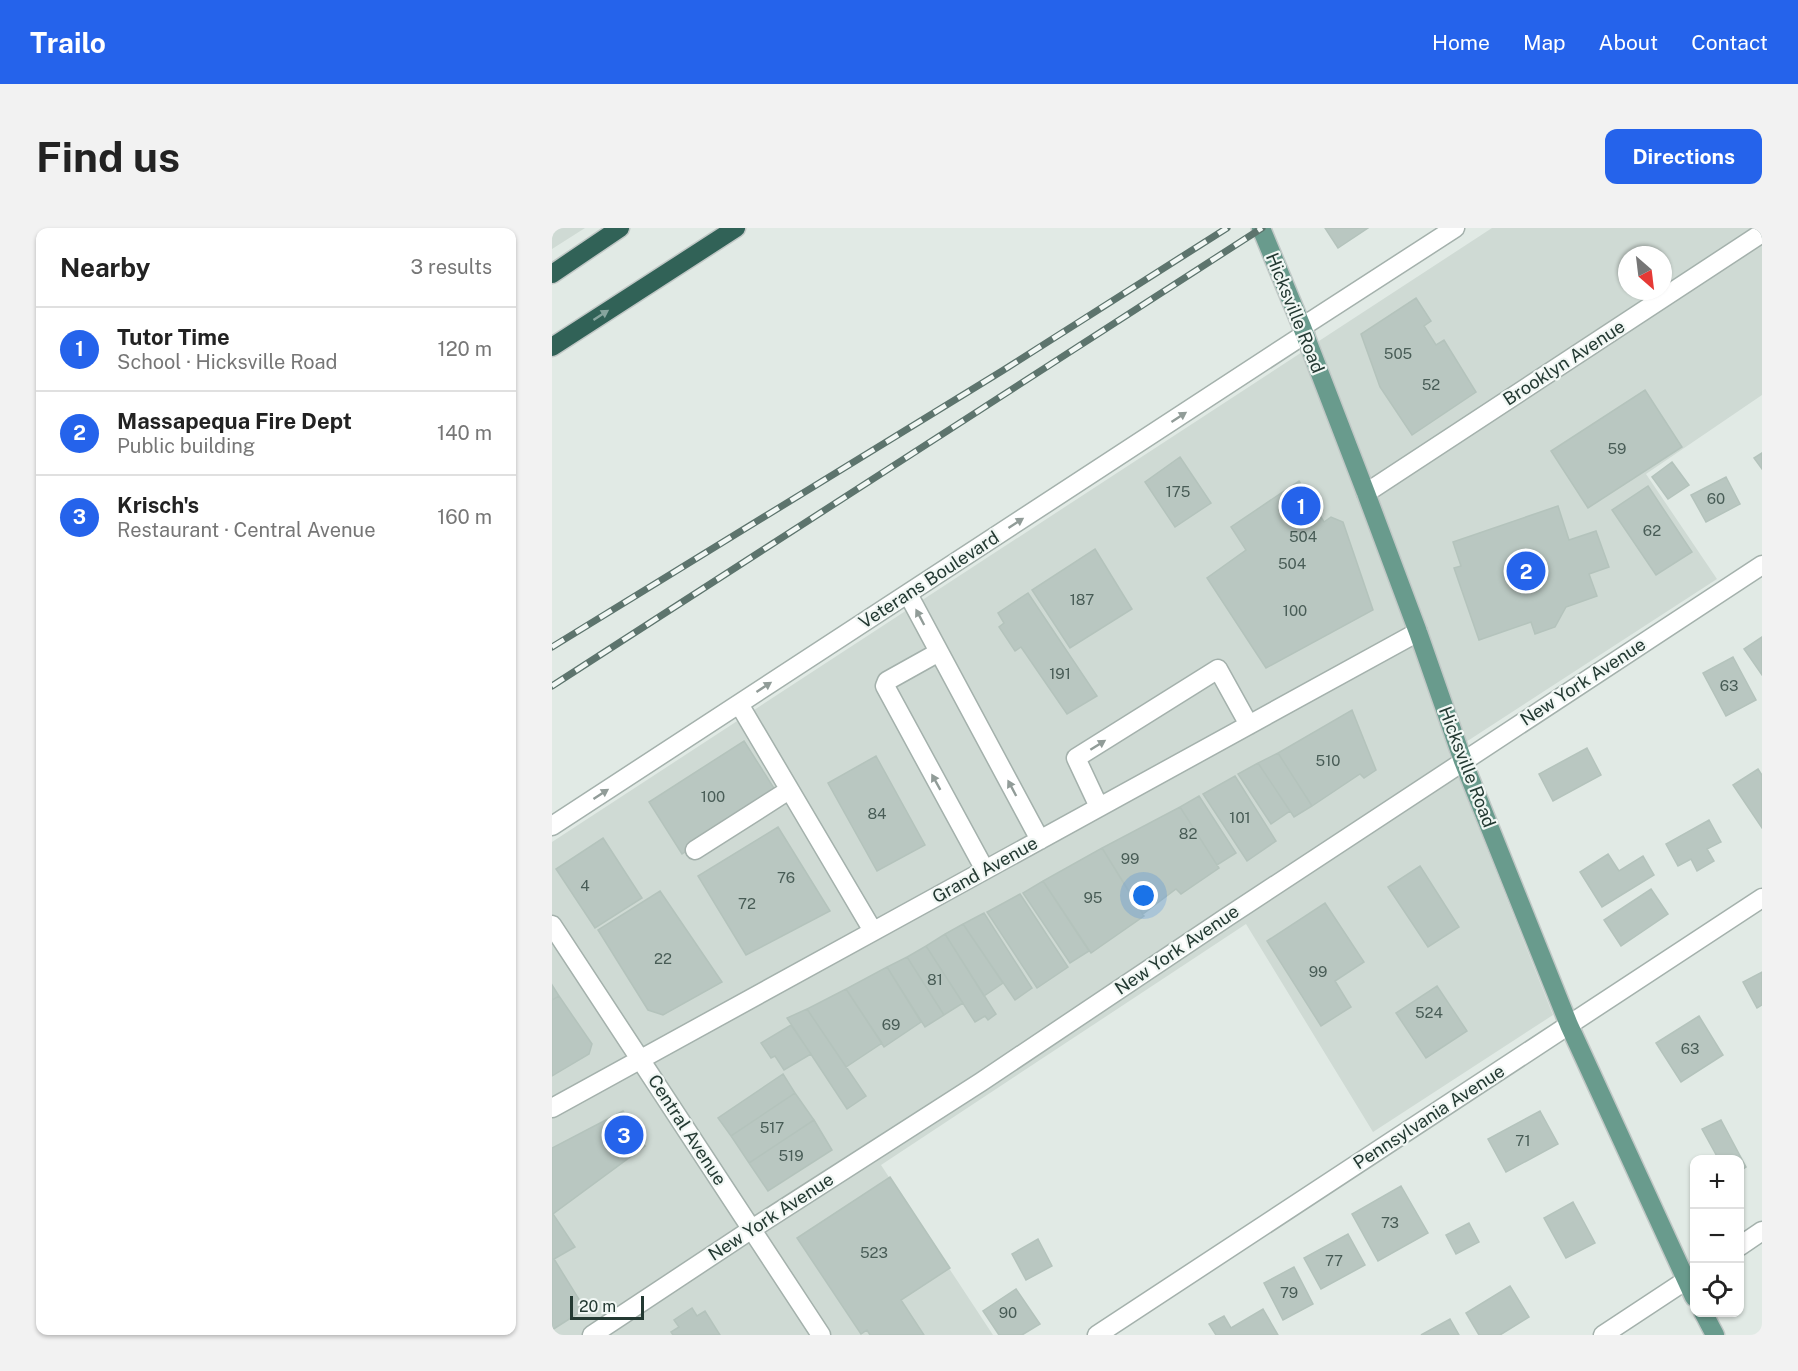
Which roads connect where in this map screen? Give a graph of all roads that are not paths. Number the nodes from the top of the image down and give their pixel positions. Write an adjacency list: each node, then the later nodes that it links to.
1 (620, 228): 6 (highway)
2 (736, 228): 8 (highway, one-way to 2)
3 (1261, 228): 7 (main road, Hicksville Road)
4 (1455, 228): 7 (street, Veterans Boulevard)
5 (1762, 232): 9 (street, Brooklyn Avenue)
6 (552, 274)
7 (1304, 331): 9 (main road, Hicksville Road); 11 (street, Veterans Boulevard, one-way to 7)
8 (552, 347)
9 (1366, 493): 12 (main road, Hicksville Road)
10 (1762, 565): 16 (street, New York Avenue)
11 (908, 594): 13 (street, one-way to 11); 14 (street, Veterans Boulevard, one-way to 11)
12 (1418, 632): 15 (street, Grand Avenue); 16 (main road, Hicksville Road)
13 (939, 652): 20 (street, one-way to 13); 22 (street, one-way to 13)
14 (739, 704): 17 (street); 19 (street, Veterans Boulevard, one-way to 14)
15 (1249, 725): 18 (street, Grand Avenue); 18 (street, one-way to 15)
16 (1463, 761): 26 (main road, Hicksville Road); 29 (street, New York Avenue)
17 (789, 790): 21 (street); 25 (street)
18 (1100, 807): 20 (street, Grand Avenue)
19 (552, 826)
20 (1040, 840): 22 (street, Grand Avenue)
21 (695, 850)
22 (985, 870): 25 (street, Grand Avenue)
23 (1762, 898): 26 (street, Pennsylvania Avenue)
24 (552, 925): 27 (street, Central Avenue)
25 (873, 931): 27 (street, Grand Avenue)
26 (1569, 1025): 32 (main road, Hicksville Road); 36 (street, Pennsylvania Avenue)
27 (640, 1059): 28 (street, Grand Avenue); 29 (street, Central Avenue)
28 (552, 1108)
29 (752, 1229): 34 (street, New York Avenue); 35 (street, Central Avenue)
30 (1762, 1231): 31 (street)
31 (1744, 1242)
32 (1690, 1278): 37 (street)
33 (1705, 1317): 38 (main road)
34 (592, 1335)
35 (822, 1335)
36 (1097, 1335)
37 (1603, 1335)
38 (1715, 1335)

